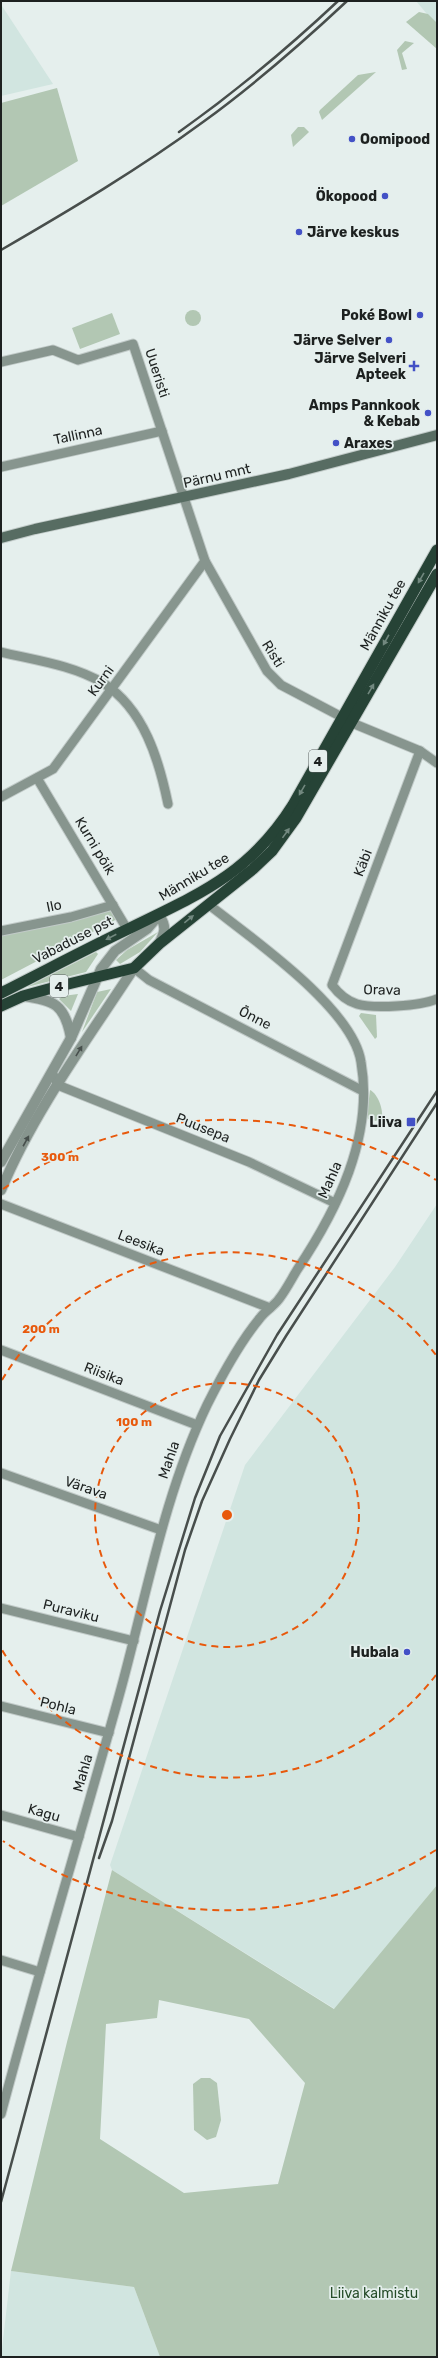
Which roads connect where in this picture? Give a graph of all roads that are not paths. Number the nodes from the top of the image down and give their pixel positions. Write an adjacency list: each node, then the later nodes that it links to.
1 (1, 362): 2 (street, Uueristi)
2 (162, 431): 4 (street, Tallinna); 5 (street, Uueristi)
3 (437, 435): 5 (main road, Pärnu mnt)
4 (1, 467)
5 (183, 497): 6 (main road, Pärnu mnt); 8 (street, Risti)
6 (1, 538)
7 (437, 550): 12 (highway, Männiku tee / 4, one-way to 12)
8 (205, 561): 11 (street, Kurni); 12 (street, Risti)
9 (437, 574): 12 (highway, Männiku tee / 4, one-way to 9)
10 (1, 652): 11 (street)
11 (112, 691): 15 (street, Kurni); 17 (street)
12 (347, 720): 13 (street, Risti); 18 (highway, Männiku tee / 4, one-way to 12); 20 (highway, Männiku tee / 4, one-way to 20)
13 (420, 751): 14 (street, Risti); 26 (street, Käbi)
14 (437, 763)
15 (38, 778): 16 (street, Kurni); 19 (street, Kurni põik)
16 (1, 797)
17 (168, 804)
18 (208, 904): 23 (highway, Männiku tee / 4, one-way to 18); 34 (street, Mahla)
19 (113, 905): 21 (street, Kurni põik); 22 (street, Ilo)
20 (159, 915): 21 (highway, Vabaduse pst / 4); 23 (street); 25 (street, Männiku tee)
21 (127, 929): 27 (highway, Vabaduse pst / 4, one-way to 27)
22 (1, 931)
23 (159, 944): 24 (highway, Männiku tee / 4)
24 (134, 968): 25 (highway, 4); 33 (street, Männiku tee, one-way to 24); 34 (street, Õnne)
25 (96, 978): 28 (highway, 4); 31 (street, Männiku tee)
26 (332, 985): 29 (street, Orava)
27 (1, 993)
28 (23, 996): 30 (highway, 4); 31 (street)
29 (437, 999)
30 (1, 1006)
31 (71, 1038): 32 (street, Männiku tee)
32 (52, 1072): 33 (street); 35 (street, Männiku tee)
33 (58, 1085): 36 (street, Männiku tee, one-way to 33); 38 (street, Puusepa)
34 (363, 1091): 38 (street, Mahla)
35 (1, 1162)
36 (4, 1174): 37 (street, Männiku tee)
37 (1, 1190)
38 (335, 1202): 40 (street, Mahla)
39 (1, 1204): 40 (street, Leesika)
40 (270, 1308): 42 (street, Mahla)
41 (1, 1350): 42 (street, Riisika)
42 (197, 1425): 44 (street, Mahla)
43 (1, 1473): 44 (street, Värava)
44 (162, 1530): 46 (street, Mahla)
45 (1, 1608): 46 (street, Puraviku)
46 (134, 1641): 48 (street, Mahla)
47 (1, 1706): 48 (street, Pohla)
48 (108, 1733): 50 (street, Mahla)
49 (1, 1815): 50 (street, Kagu)
50 (79, 1837): 52 (street, Mahla)
51 (1, 1960): 52 (street)
52 (40, 1972): 53 (street, Mahla)
53 (1, 2114)

